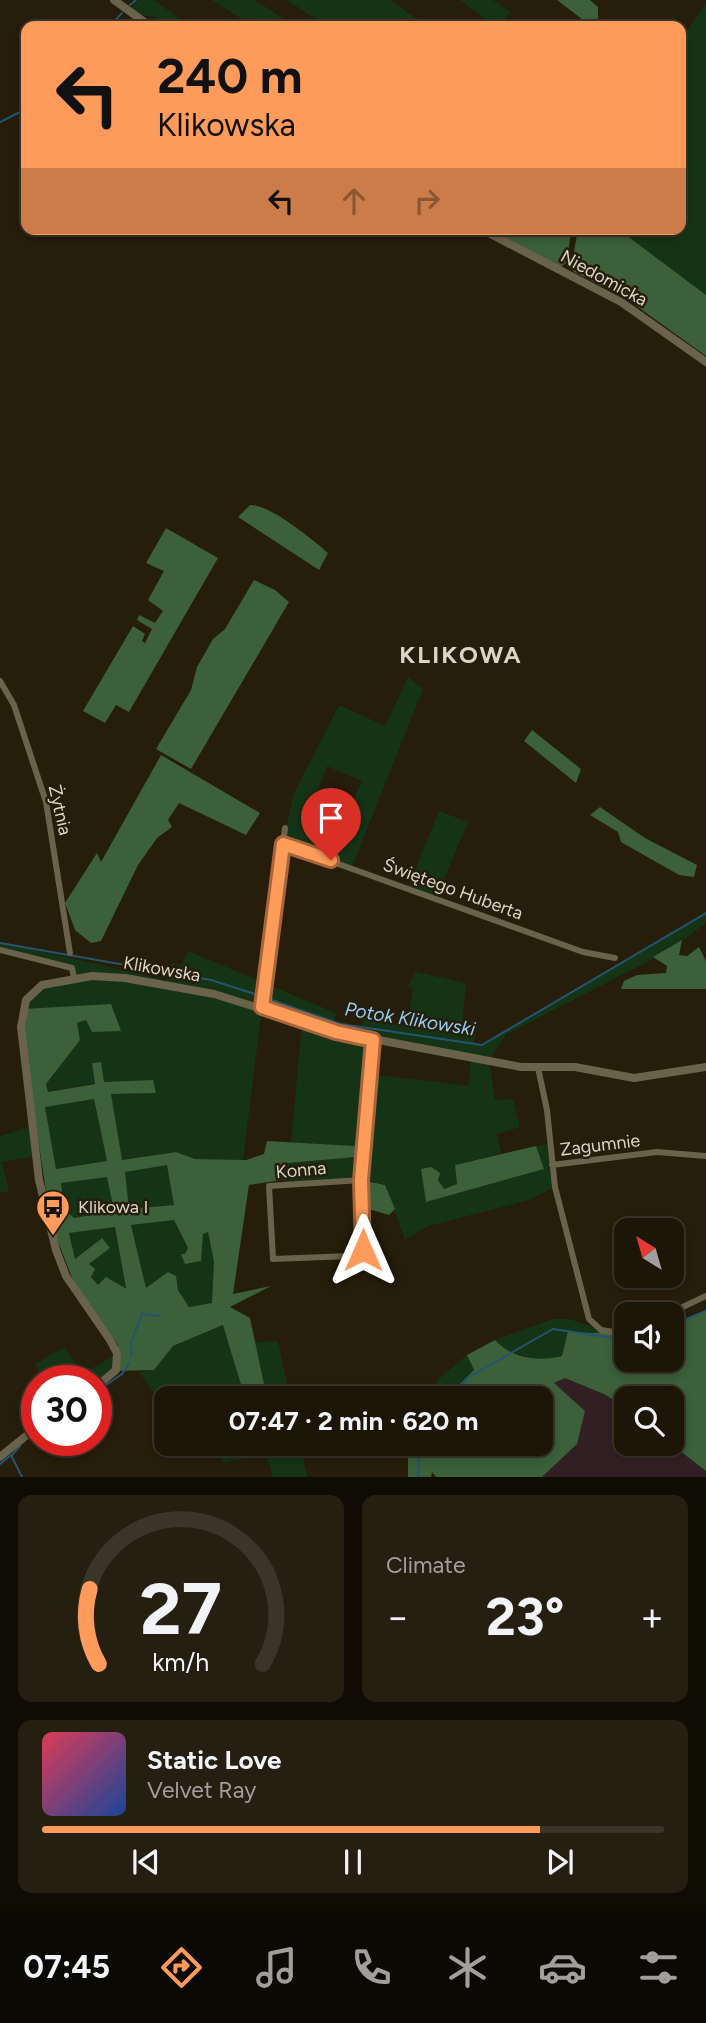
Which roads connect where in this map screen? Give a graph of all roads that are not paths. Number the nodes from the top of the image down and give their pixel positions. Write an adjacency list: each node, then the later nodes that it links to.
1 (114, 0): 2 (street)
2 (143, 21)
3 (493, 235): 4 (street, Niedomicka)
4 (706, 362)
5 (0, 681): 9 (street, Żytnia)
6 (285, 828): 7 (street)
7 (283, 844): 10 (street, Świętego Huberta); 12 (street)
8 (0, 950): 11 (street)
9 (70, 953)
10 (615, 958)
11 (74, 978): 12 (street, Klikowska); 22 (street, Klikowska)
12 (262, 1000): 13 (street, Klikowska)
13 (373, 1040): 15 (street, Klikowska); 18 (street, Konna)
14 (706, 1067): 15 (street, Klikowska)
15 (538, 1068): 17 (street, Zagumnie)
16 (706, 1156): 17 (street, Zagumnie)
17 (552, 1165): 21 (street)
18 (361, 1180): 18 (street, Konna)
19 (706, 1297): 20 (street)
20 (684, 1307)
21 (614, 1334)
22 (112, 1373)
23 (21, 1440): 24 (street)
24 (0, 1457)

